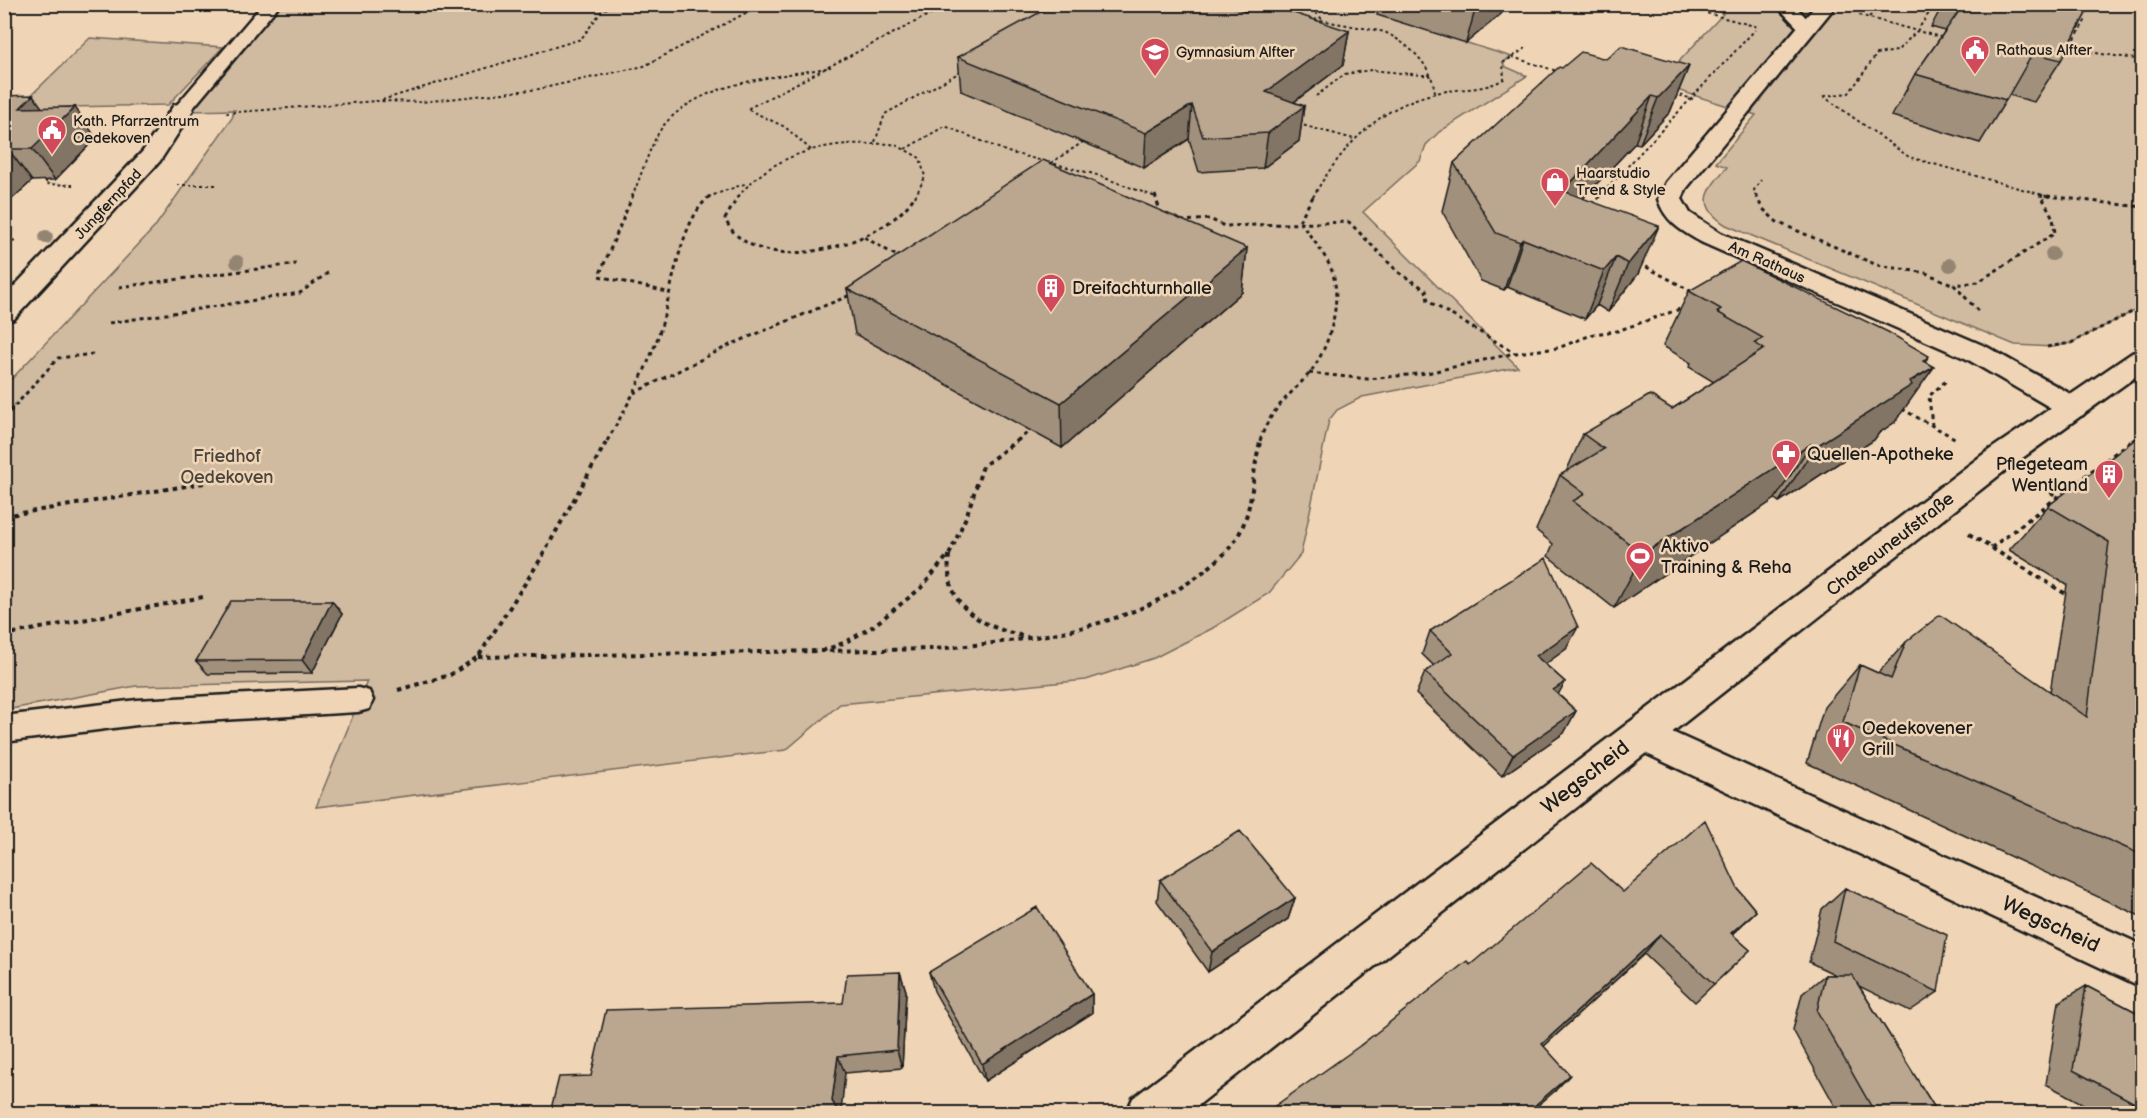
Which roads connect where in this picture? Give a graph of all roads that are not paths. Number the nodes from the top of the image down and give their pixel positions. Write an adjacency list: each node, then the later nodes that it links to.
1 (272, 4): 5 (lane, Jungfernpfad)
2 (1784, 4): 4 (lane)
3 (1828, 4): 4 (street, Am Rathaus)
4 (1808, 28): 8 (street, Am Rathaus)
5 (179, 113): 6 (street, Jungfernpfad)
6 (4, 313)
7 (2142, 359): 8 (street, Chateauneufstraße)
8 (2073, 408): 11 (street, Chateauneufstraße)
9 (358, 700): 10 (lane)
10 (4, 729)
11 (1641, 734): 12 (street, Wegscheid); 13 (street, Wegscheid)
12 (2142, 966)
13 (1149, 1113)

